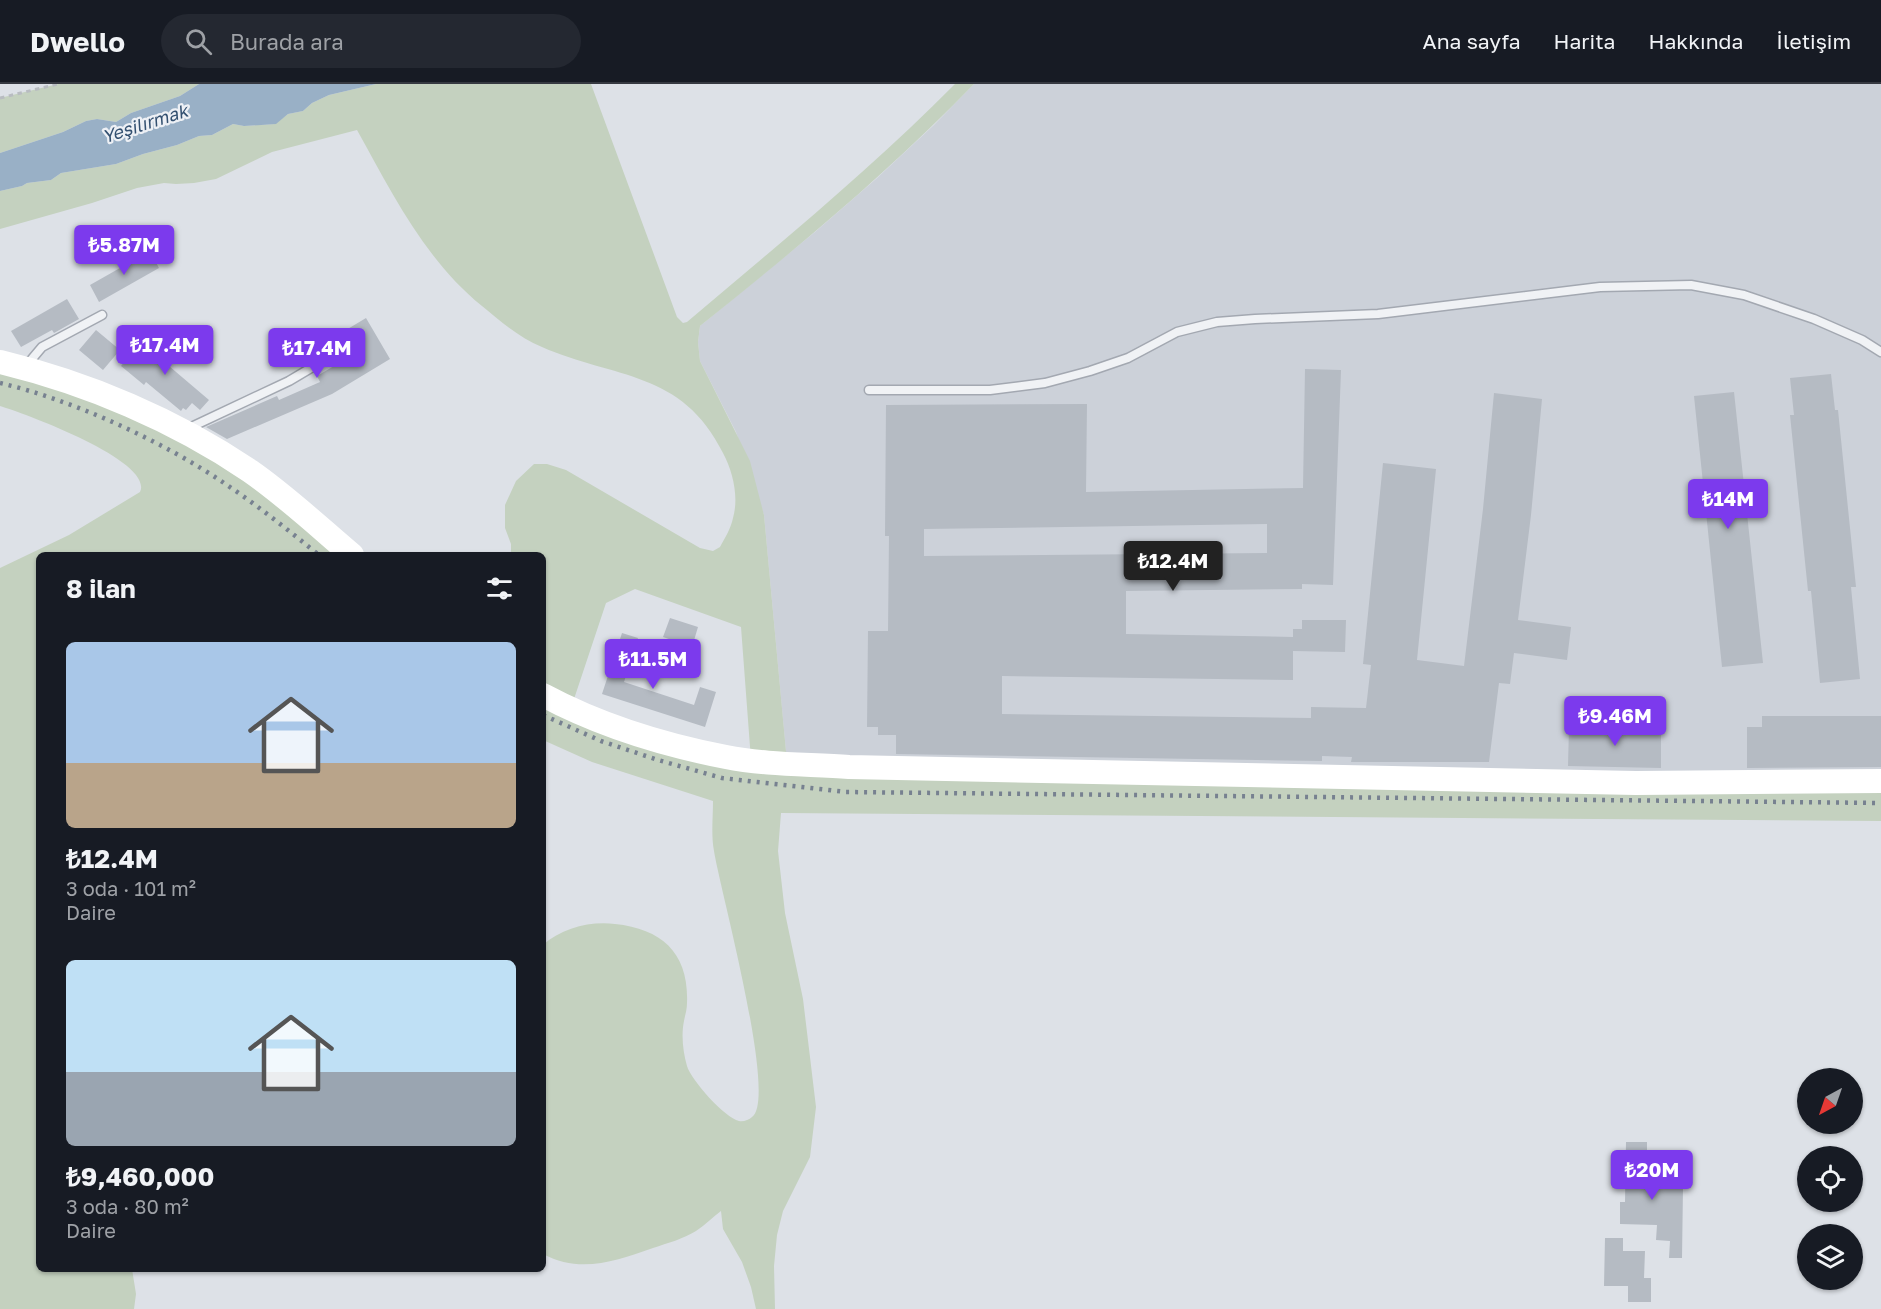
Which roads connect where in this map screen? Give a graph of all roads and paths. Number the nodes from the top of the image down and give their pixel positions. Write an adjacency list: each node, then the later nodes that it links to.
1 (58, 84): 2 (path)
2 (0, 98)
3 (102, 315): 7 (lane)
4 (1881, 352): 8 (lane)
5 (0, 362): 7 (street)
6 (321, 362): 9 (lane)
7 (25, 368): 9 (street)
8 (869, 390)
9 (182, 431): 10 (street)
10 (348, 552)
11 (546, 696): 12 (street)
12 (1881, 781)

